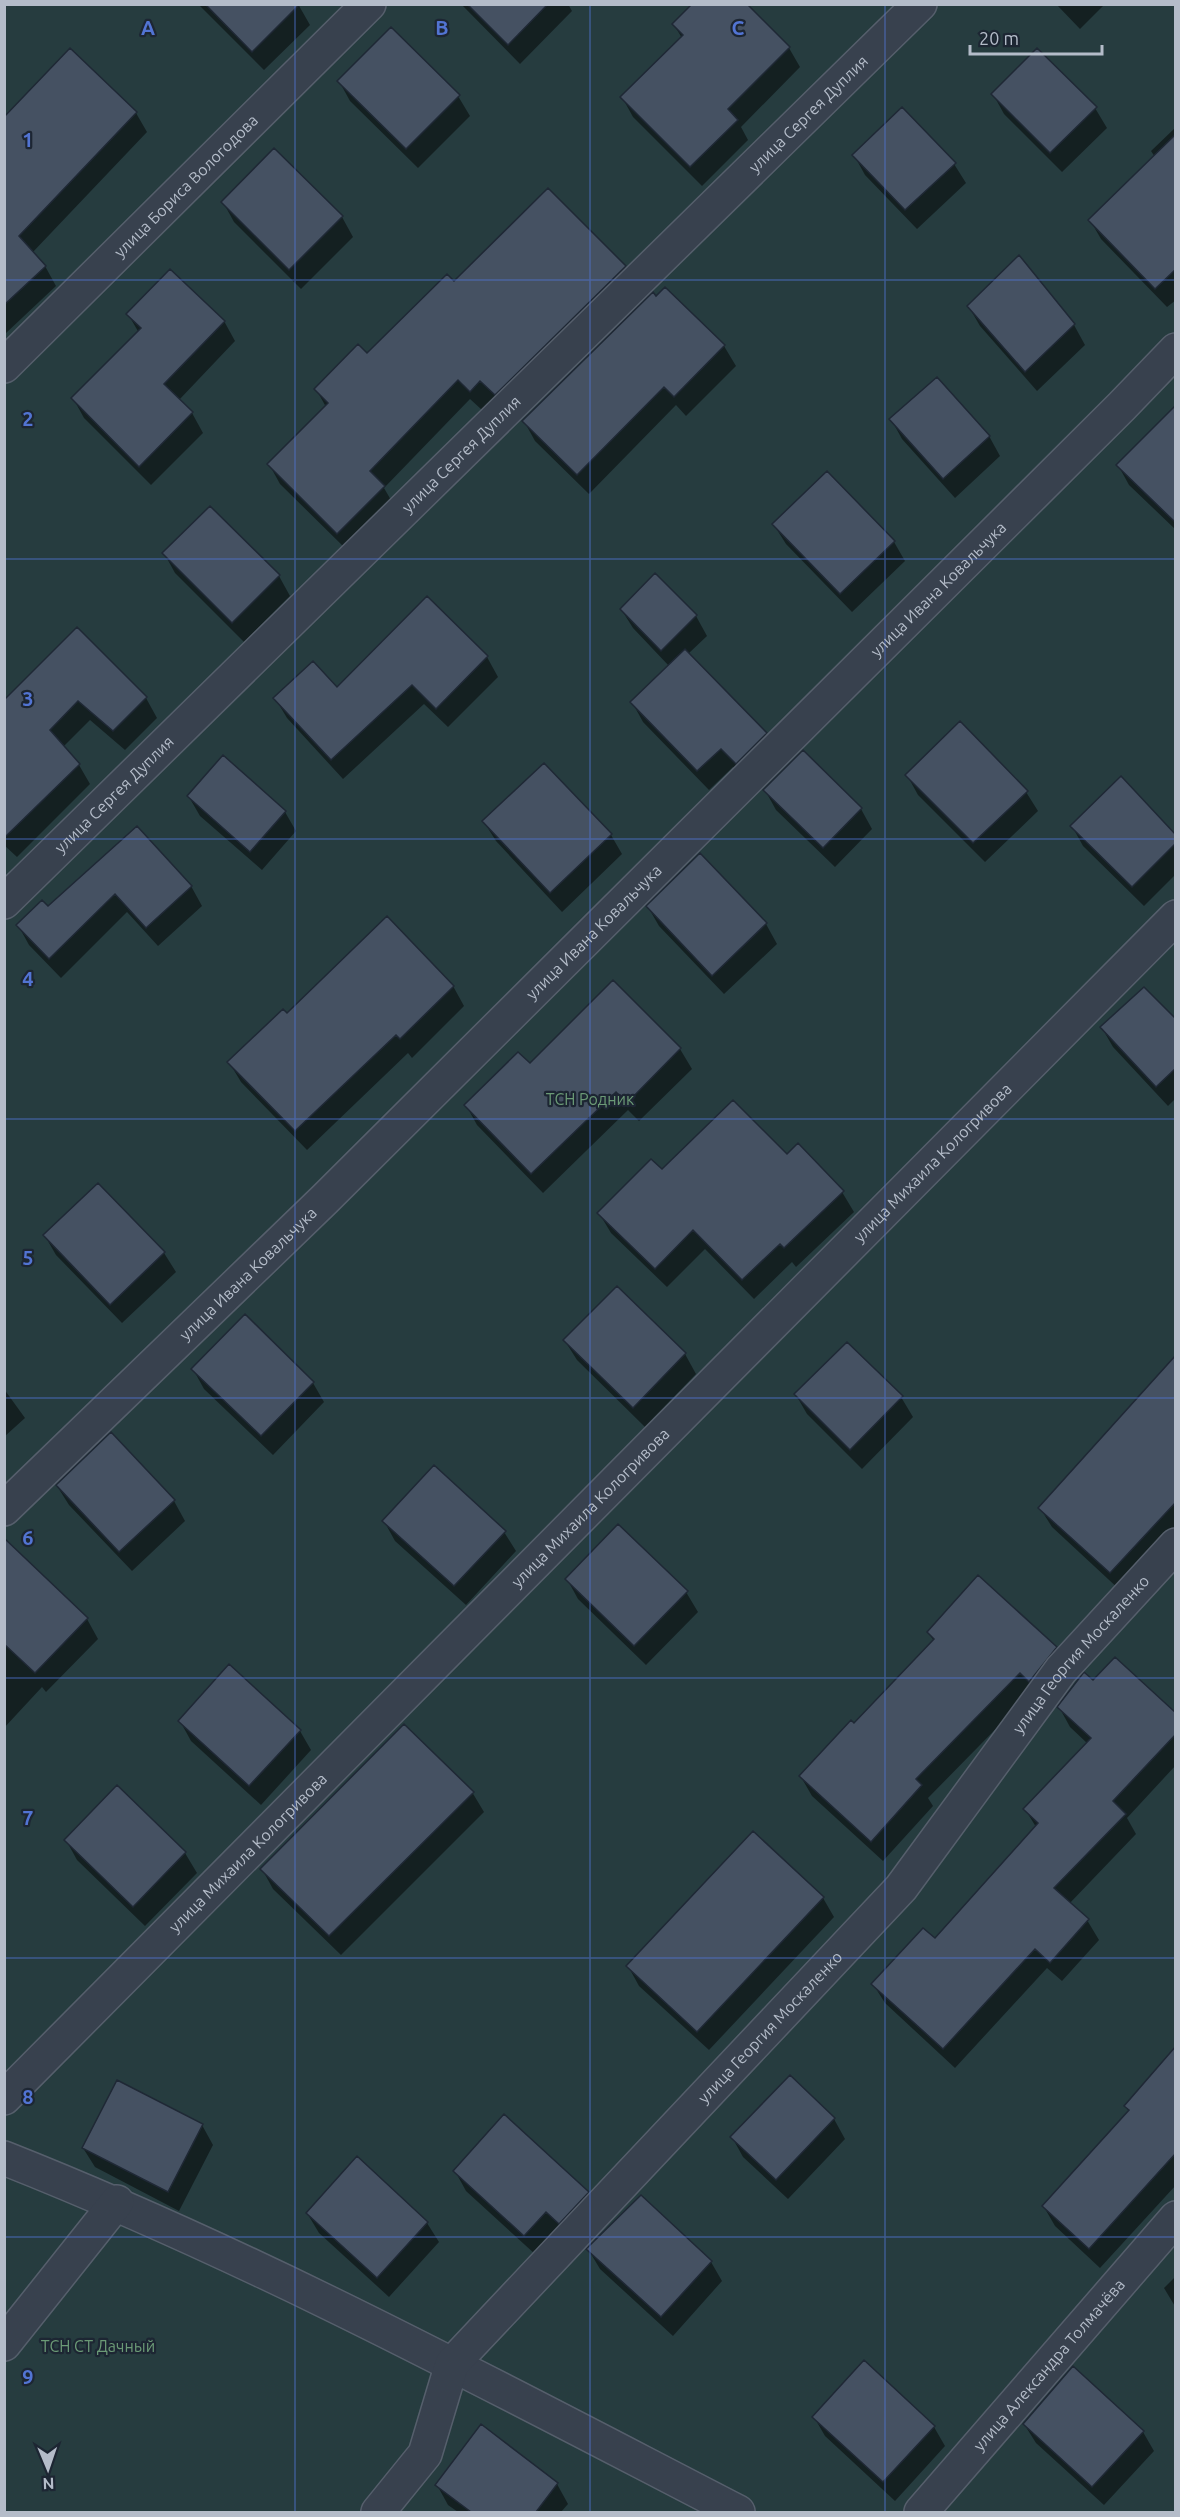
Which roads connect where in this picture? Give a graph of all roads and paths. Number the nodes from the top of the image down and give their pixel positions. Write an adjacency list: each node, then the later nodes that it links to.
1 (369, 4): 4 (street, улица Бориса Вологодова)
2 (920, 4): 5 (street, улица Сергея Дуплия)
3 (1176, 350): 7 (street, улица Ивана Ковальчука)
4 (4, 366)
5 (4, 902)
6 (1176, 917): 9 (street, улица Михаила Кологривова)
7 (4, 1509)
8 (1176, 1545): 14 (street, улица Георгия Москаленко)
9 (4, 2098)
10 (4, 2158): 11 (street)
11 (117, 2202): 13 (street); 14 (street)
12 (1176, 2217): 17 (street, улица Александра Толмачёва)
13 (4, 2344)
14 (452, 2364): 15 (street, улица Георгия Москаленко); 16 (street)
15 (378, 2512)
16 (738, 2512)
17 (921, 2512)

